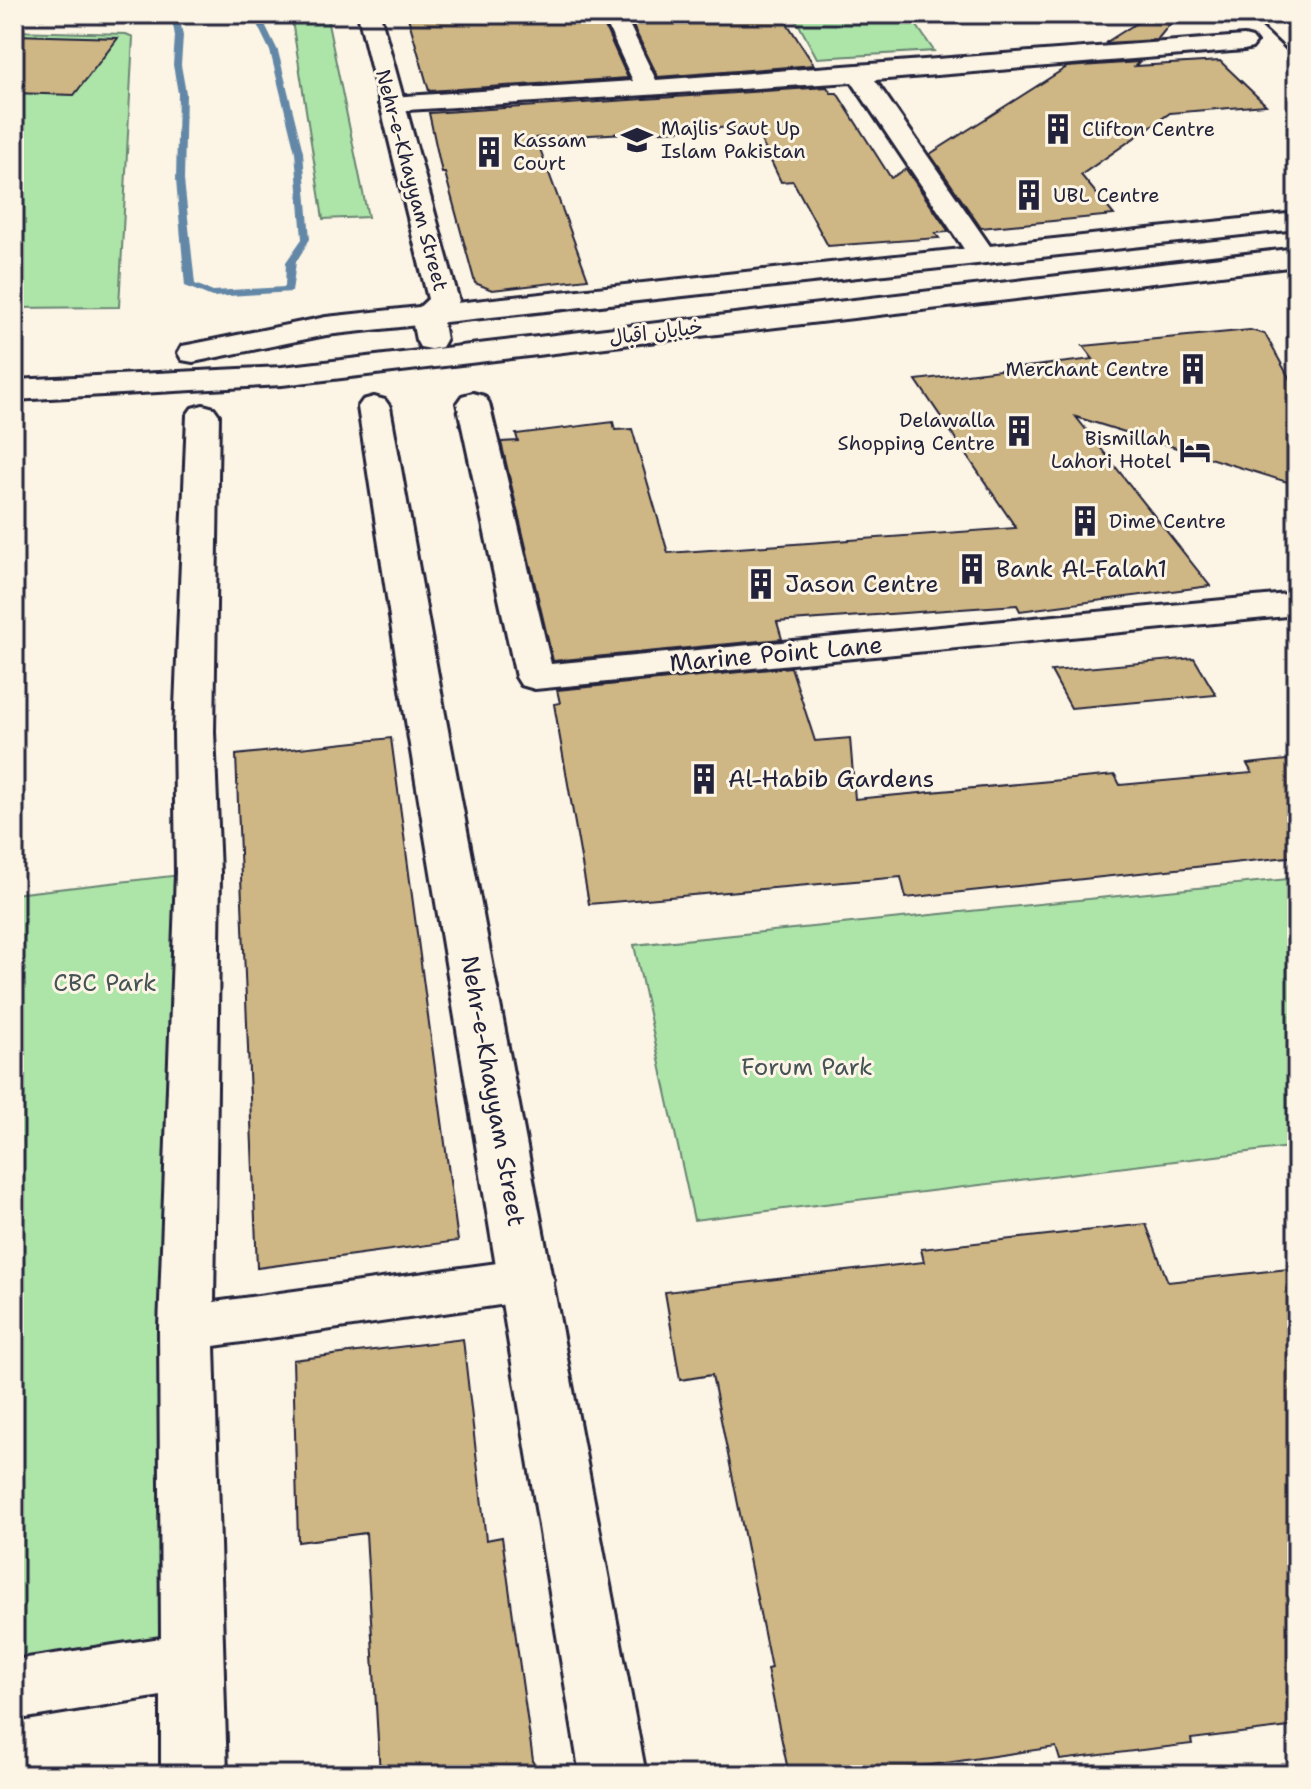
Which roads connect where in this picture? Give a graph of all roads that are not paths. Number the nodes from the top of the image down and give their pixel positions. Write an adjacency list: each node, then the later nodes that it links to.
1 (369, 14): 8 (street, Nehr-e-Khayyam Street)
2 (613, 14): 7 (street)
3 (1262, 14): 5 (street)
4 (1244, 43): 6 (street)
5 (1297, 45)
6 (859, 74): 7 (street); 11 (street)
7 (648, 88): 8 (street)
8 (391, 104): 14 (street, Nehr-e-Khayyam Street)
9 (1292, 209): 14 (street)
10 (1297, 240): 14 (street, خیابان اقبال)
11 (976, 246)
12 (1297, 257): 17 (street, خیابان اقبال)
13 (1281, 286): 16 (street)
14 (428, 327): 15 (street, خیابان اقبال)
15 (119, 356)
16 (657, 361)
17 (282, 376): 18 (street); 19 (street, خیابان اقبال)
18 (514, 378)
19 (14, 390)
20 (473, 403): 23 (street, Marine Point Lane)
21 (374, 407): 24 (street, Nehr-e-Khayyam Street)
22 (203, 415): 25 (street)
23 (1297, 604)
24 (527, 1280): 25 (street); 29 (street, Nehr-e-Khayyam Street)
25 (186, 1328): 26 (street)
26 (193, 1662): 27 (street); 28 (street)
27 (14, 1690)
28 (194, 1775)
29 (613, 1775)

